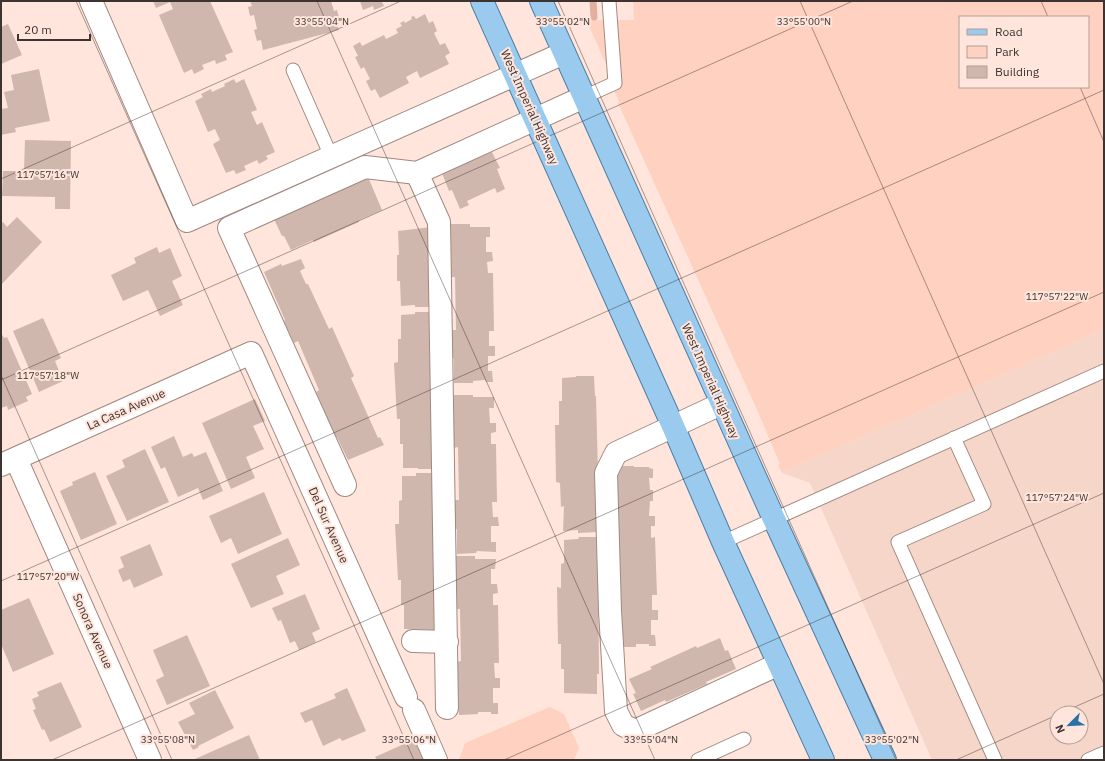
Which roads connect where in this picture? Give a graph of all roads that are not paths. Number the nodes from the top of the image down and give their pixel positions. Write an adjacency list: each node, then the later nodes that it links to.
1 (91, 1): 10 (street)
2 (482, 1): 7 (main road, West Imperial Highway)
3 (541, 1): 5 (main road, West Imperial Highway)
4 (609, 1): 8 (lane)
5 (564, 53): 7 (street); 8 (main road, West Imperial Highway)
6 (293, 70): 10 (lane)
7 (515, 75): 9 (main road, West Imperial Highway); 10 (street)
8 (584, 97): 9 (street); 14 (main road, West Imperial Highway)
9 (536, 120): 11 (street); 15 (main road, West Imperial Highway)
10 (331, 156)
11 (417, 173): 18 (street); 22 (street)
12 (251, 353): 17 (street, La Casa Avenue); 28 (street, Del Sur Avenue)
13 (1104, 371): 16 (lane)
14 (721, 404): 15 (street); 19 (main road, West Imperial Highway)
15 (673, 426): 20 (main road, West Imperial Highway); 23 (street)
16 (954, 438): 19 (lane); 32 (lane)
17 (9, 462): 27 (street, Sonora Avenue)
18 (345, 485)
19 (774, 519): 20 (lane); 31 (main road, West Imperial Highway)
20 (723, 542): 23 (main road, West Imperial Highway)
21 (413, 641): 22 (street)
22 (447, 642): 24 (street)
23 (779, 664): 30 (main road, West Imperial Highway)
24 (447, 708)
25 (744, 739): 29 (lane)
26 (1104, 753): 33 (lane)
27 (150, 760)
28 (436, 760)
29 (698, 760)
30 (823, 760)
31 (885, 760)
32 (995, 760)
33 (1088, 760)

